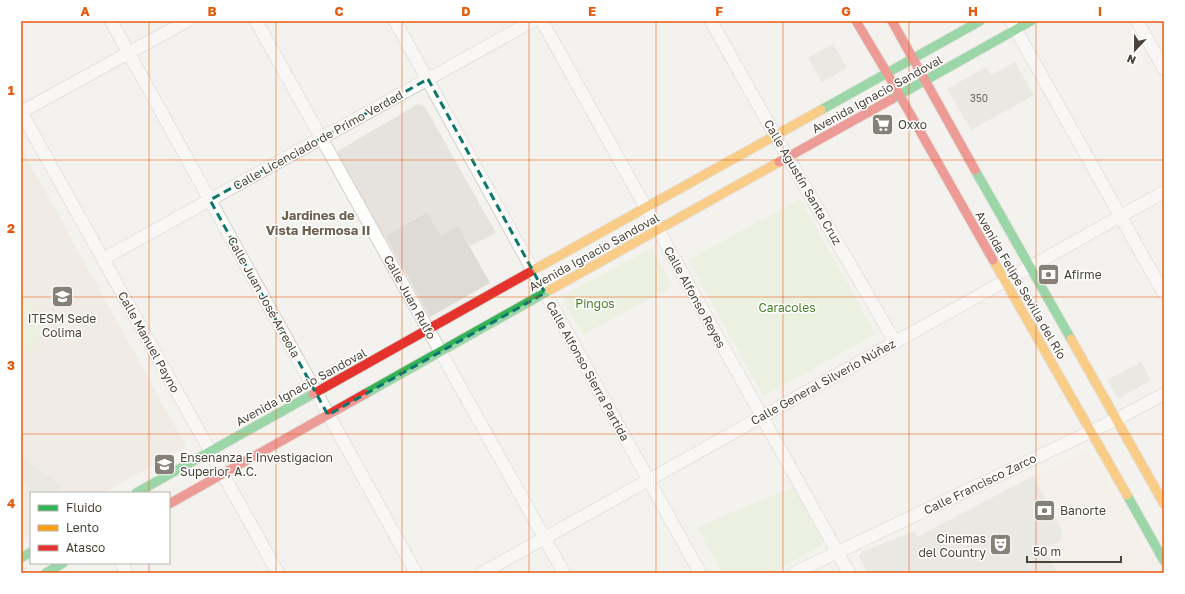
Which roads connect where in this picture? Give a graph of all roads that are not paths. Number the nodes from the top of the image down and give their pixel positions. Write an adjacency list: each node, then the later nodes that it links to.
1 (111, 21): 14 (street, Calle Juan José Arreola)
2 (187, 21): 14 (street)
3 (256, 21): 23 (street, Calle Juan Rulfo)
4 (395, 21): 18 (street, Calle Alfonso Sierra Partida)
5 (533, 21): 18 (street, Calle Licenciado de Primo Verdad)
6 (542, 21): 27 (street, Calle Alfonso Reyes)
7 (712, 21): 22 (street, Calle Agustín Santa Cruz)
8 (856, 21): 17 (main road, Avenida Felipe Sevilla del Río)
9 (892, 21): 15 (main road, Avenida Felipe Sevilla del Río)
10 (980, 21): 15 (main road, Avenida Ignacio Sandoval)
11 (1031, 21): 13 (main road, Avenida Ignacio Sandoval)
12 (1137, 21): 16 (street)
13 (1013, 25): 19 (main road, Avenida Ignacio Sandoval); 28 (street)
14 (129, 53): 21 (street); 26 (street, Calle Juan José Arreola)
15 (914, 58): 17 (main road, Avenida Ignacio Sandoval); 19 (main road, Avenida Felipe Sevilla del Río)
16 (1164, 69)
17 (887, 73): 20 (main road, Avenida Felipe Sevilla del Río); 22 (main road, Avenida Ignacio Sandoval)
18 (428, 79): 23 (street, Calle Licenciado de Primo Verdad); 32 (street, Calle Alfonso Sierra Partida)
19 (925, 80): 20 (main road, Avenida Ignacio Sandoval); 31 (main road, Avenida Felipe Sevilla del Río)
20 (899, 95): 24 (main road, Avenida Ignacio Sandoval); 33 (main road, Avenida Felipe Sevilla del Río)
21 (21, 112): 30 (street, Calle Manuel Payno)
22 (775, 136): 24 (street, Calle Agustín Santa Cruz); 27 (main road, Avenida Ignacio Sandoval)
23 (322, 138): 26 (street, Calle Licenciado de Primo Verdad); 36 (street, Calle Juan Rulfo)
24 (788, 157): 29 (main road, Avenida Ignacio Sandoval); 37 (street, Calle Agustín Santa Cruz)
25 (1164, 192): 28 (street, Calle General Silverio Núñez)
26 (210, 200): 30 (street, Calle Licenciado de Primo Verdad); 39 (street, Calle Juan José Arreola)
27 (646, 208): 29 (street, Calle Alfonso Reyes); 32 (main road, Avenida Ignacio Sandoval)
28 (1121, 217): 31 (street, Calle General Silverio Núñez); 35 (street)
29 (658, 230): 34 (main road, Avenida Ignacio Sandoval); 42 (street, Calle Alfonso Reyes)
30 (103, 259): 45 (street, Calle Manuel Payno)
31 (1030, 267): 33 (street, Calle General Silverio Núñez); 43 (main road, Avenida Felipe Sevilla del Río)
32 (533, 271): 34 (street, Calle Alfonso Sierra Partida); 36 (main road, Avenida Ignacio Sandoval)
33 (1004, 281): 37 (street, Calle General Silverio Núñez); 44 (main road, Avenida Felipe Sevilla del Río)
34 (545, 293): 38 (main road, Avenida Ignacio Sandoval); 47 (street, Calle Alfonso Sierra Partida)
35 (1164, 294)
36 (428, 329): 38 (street, Calle Juan Rulfo); 39 (main road, Avenida Ignacio Sandoval)
37 (895, 342): 42 (street, Calle General Silverio Núñez)
38 (441, 352): 41 (main road, Avenida Ignacio Sandoval); 51 (street, Calle Juan Rulfo)
39 (316, 392): 41 (street, Calle Juan José Arreola); 45 (main road, Avenida Ignacio Sandoval)
40 (1164, 394): 43 (street, Calle Francisco Zarco)
41 (328, 414): 46 (main road, Avenida Ignacio Sandoval); 61 (street, Calle Juan José Arreola)
42 (762, 416): 47 (street, Calle General Silverio Núñez); 52 (street, Calle Alfonso Reyes)
43 (1117, 419): 44 (street, Calle Francisco Zarco); 50 (main road, Avenida Felipe Sevilla del Río)
44 (1090, 431): 52 (street, Calle Francisco Zarco); 55 (main road, Avenida Felipe Sevilla del Río)
45 (210, 451): 46 (street, Calle Manuel Payno); 48 (main road, Avenida Ignacio Sandoval)
46 (223, 474): 49 (main road, Avenida Ignacio Sandoval); 60 (street, Calle Manuel Payno)
47 (648, 480): 51 (street, Calle General Silverio Núñez); 64 (street, Calle Alfonso Sierra Partida)
48 (138, 492)
49 (170, 503)
50 (1164, 504)
51 (544, 538): 62 (street, Calle General Silverio Núñez); 63 (street, Calle Juan Rulfo)
52 (838, 552): 65 (street, Calle Francisco Zarco); 66 (street, Calle Alfonso Reyes)
53 (30, 553): 54 (main road)
54 (21, 558)
55 (1164, 561)
56 (62, 564): 58 (main road)
57 (122, 564): 59 (street)
58 (46, 573)
59 (127, 573)
60 (278, 573)
61 (416, 573)
62 (482, 573)
63 (564, 573)
64 (700, 573)
65 (794, 573)
66 (849, 573)

